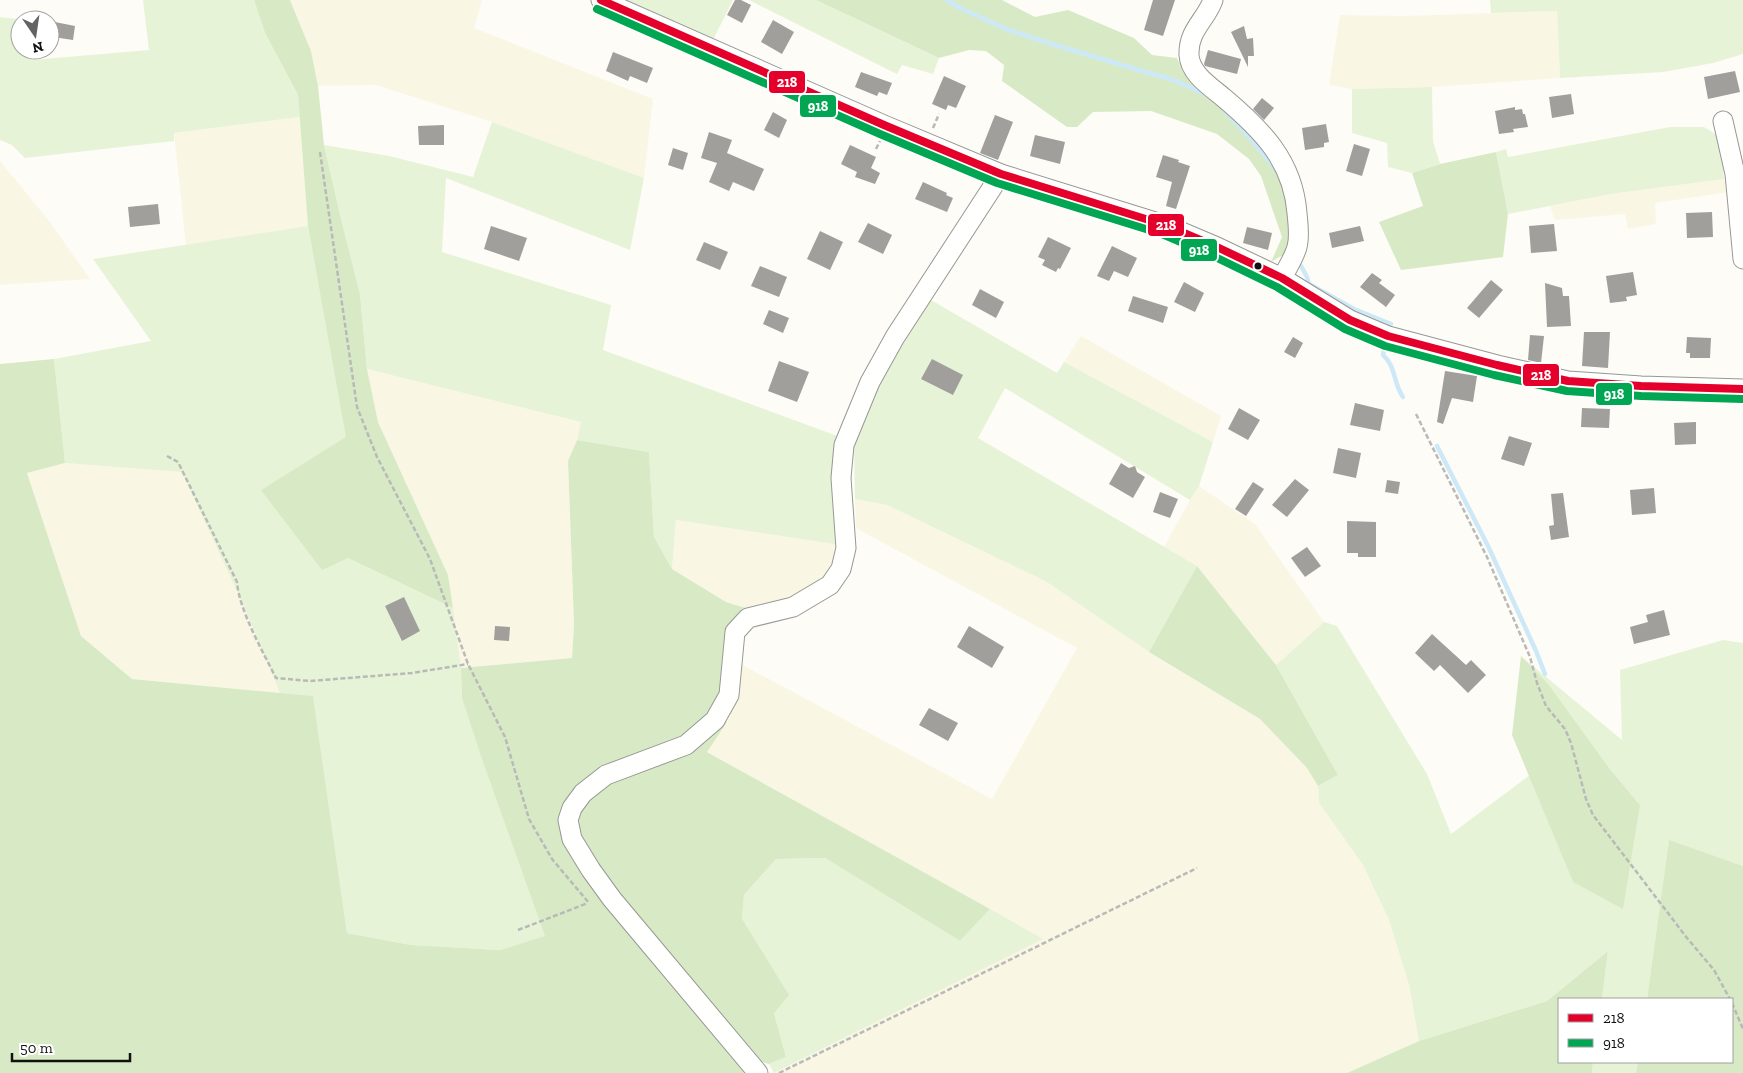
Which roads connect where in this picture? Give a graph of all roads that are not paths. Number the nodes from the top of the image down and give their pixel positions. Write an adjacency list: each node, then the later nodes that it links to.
1 (601, 0): 4 (street)
2 (1213, 0): 6 (street)
3 (1723, 121): 5 (street)
4 (1001, 174): 6 (street); 8 (street)
5 (1743, 258)
6 (1282, 278): 7 (street)
7 (1743, 389)
8 (758, 1073)

